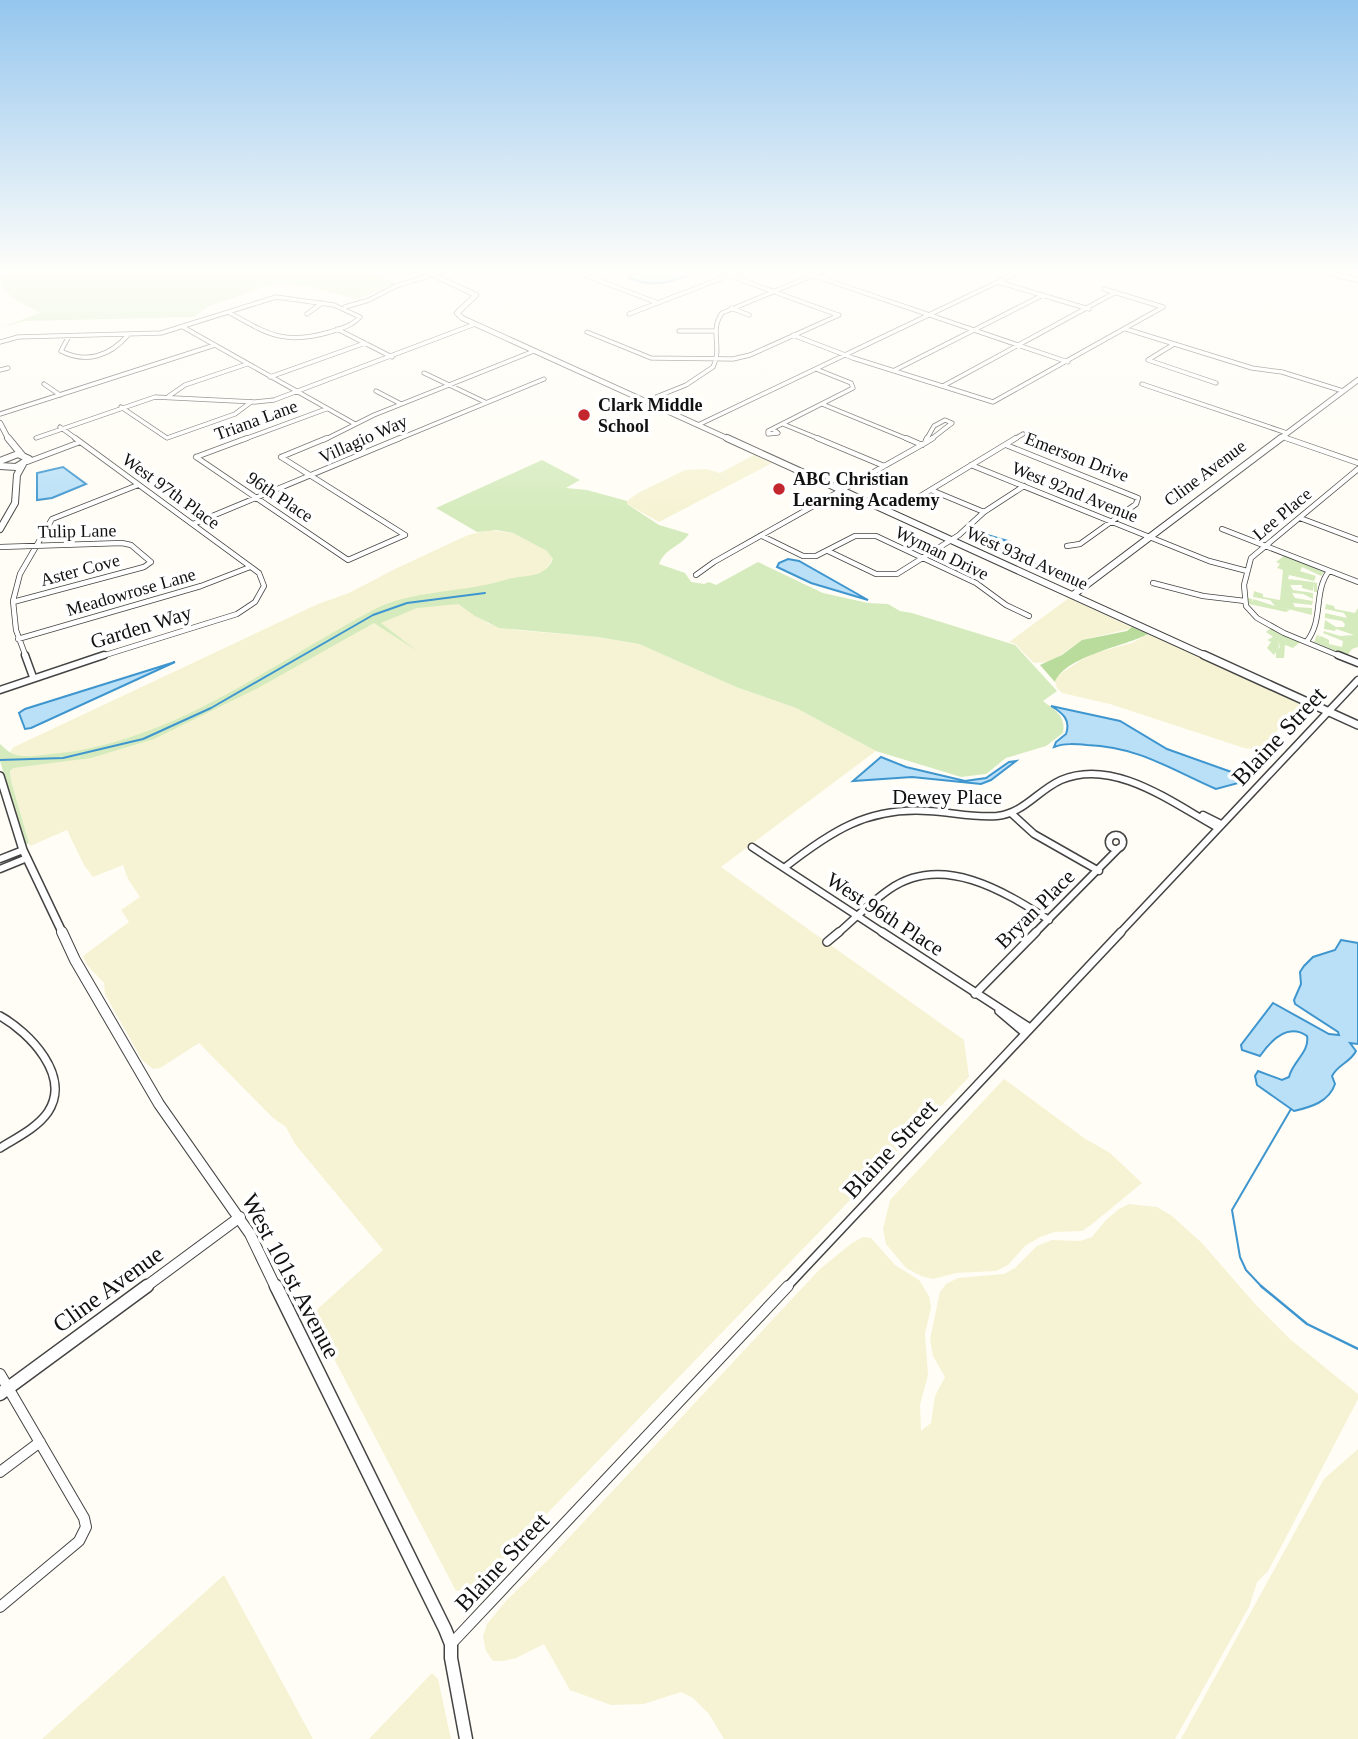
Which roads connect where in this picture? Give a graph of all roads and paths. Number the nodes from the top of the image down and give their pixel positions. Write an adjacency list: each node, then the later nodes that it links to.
1 (61, 351): 2 (street)
2 (110, 351)
3 (196, 351): 41 (street)
4 (225, 351): 24 (street)
5 (342, 351): 30 (street)
6 (381, 351): 21 (street)
7 (406, 351): 21 (street)
8 (535, 351): 36 (street); 44 (street, West 93rd Avenue)
9 (634, 351): 22 (street)
10 (716, 351): 22 (street)
11 (756, 351): 22 (street)
12 (835, 351): 20 (street)
13 (853, 351): 20 (street)
14 (932, 351): 28 (street)
15 (1010, 351): 37 (street)
16 (1035, 351): 23 (street)
17 (1087, 351): 23 (street)
18 (1162, 351): 33 (street)
19 (1200, 351): 39 (street)
20 (845, 355): 26 (street); 28 (street)
21 (392, 357): 40 (street)
22 (716, 359): 44 (street)
23 (1068, 362): 37 (street)
24 (247, 364): 30 (street); 42 (street)
25 (8, 368): 27 (street)
26 (815, 369): 47 (street); 54 (street)
27 (0, 370)
28 (895, 370): 37 (street)
29 (424, 373): 36 (street)
30 (270, 376): 40 (street)
31 (544, 379): 45 (street, Villagio Way)
32 (1358, 380): 39 (street, Cline Avenue)
33 (1216, 383)
34 (44, 384): 41 (street)
35 (1142, 384): 58 (street)
36 (450, 385): 45 (street); 46 (street)
37 (943, 386)
38 (376, 391): 46 (street)
39 (1343, 391): 58 (street, Cline Avenue)
40 (296, 392): 43 (street); 49 (street)
41 (60, 395): 50 (street)
42 (169, 396): 43 (street); 48 (street)
43 (251, 401): 48 (street)
44 (646, 401): 54 (street, West 93rd Avenue)
45 (485, 402): 72 (street, Villagio Way)
46 (401, 404): 52 (street)
47 (822, 404): 53 (street); 61 (street)
48 (121, 407): 55 (street)
49 (326, 410): 52 (street); 64 (street, Triana Lane)
50 (0, 414)
51 (0, 423): 63 (street)
52 (355, 424): 72 (street)
53 (783, 424): 56 (street); 69 (street)
54 (698, 425): 75 (street, West 93rd Avenue)
55 (60, 427): 59 (street); 60 (street, West 97th Place)
56 (772, 429)
57 (1023, 434): 62 (street)
58 (1284, 435): 67 (street); 86 (street, Cline Avenue)
59 (36, 438)
60 (80, 442): 65 (street); 73 (street, West 97th Place)
61 (924, 444): 61 (street); 69 (street)
62 (1006, 445): 68 (street); 81 (street, Emerson Drive)
63 (13, 447): 65 (street); 66 (street)
64 (196, 457): 77 (street, 96th Place)
65 (24, 459): 66 (street); 66 (street); 71 (street)
66 (2, 463): 71 (street)
67 (1358, 463)
68 (971, 465): 74 (street, West 92nd Avenue); 76 (street)
69 (884, 466): 75 (street)
70 (1358, 469): 80 (street, Lee Place)
71 (17, 475): 84 (street)
72 (313, 477): 77 (street, Villagio Way); 77 (street, 96th Place)
73 (138, 485): 82 (street, West 97th Place); 89 (street)
74 (1024, 486): 79 (street); 81 (street, West 92nd Avenue)
75 (844, 490): 85 (street); 87 (street, West 93rd Avenue)
76 (931, 490): 78 (street); 79 (street)
77 (258, 499): 82 (street, Villagio Way)
78 (913, 505)
79 (984, 512): 87 (street)
80 (1300, 518): 88 (street); 91 (street, Lee Place)
81 (1110, 522): 86 (street, West 92nd Avenue); 90 (street)
82 (193, 524): 96 (street, West 97th Place)
83 (1222, 528): 91 (street)
84 (0, 529)
85 (762, 536): 93 (street, Wyman Drive); 99 (street)
86 (1149, 538): 97 (street, West 92nd Avenue); 103 (street, Cline Avenue)
87 (952, 540): 94 (street); 103 (street, West 93rd Avenue)
88 (1358, 540)
89 (36, 545): 92 (street, Tulip Lane); 95 (street, Tulip Lane); 105 (street)
90 (1067, 546)
91 (1266, 546): 97 (street, Lee Place); 98 (street)
92 (0, 547)
93 (828, 551): 94 (street, Wyman Drive); 94 (street)
94 (923, 558): 106 (street, Wyman Drive)
95 (149, 560): 105 (street, Aster Cove)
96 (250, 567): 100 (street, West 97th Place); 107 (street, Meadowrose Lane)
97 (1247, 571): 104 (street, Lee Place)
98 (1329, 571): 101 (street); 108 (street)
99 (696, 575)
100 (264, 579): 110 (street, Garden Way)
101 (1358, 582)
102 (1153, 583): 104 (street)
103 (1073, 595): 113 (street, West 93rd Avenue)
104 (1245, 601): 108 (street)
105 (13, 602): 107 (street)
106 (1029, 616)
107 (18, 639): 110 (street)
108 (1307, 641): 109 (street)
109 (1358, 663)
110 (33, 677): 112 (street, Garden Way)
111 (1358, 680): 113 (street, Blaine Street)
112 (0, 687)
113 (1328, 711): 114 (street, West 93rd Avenue); 117 (street, Blaine Street)
114 (1358, 725)
115 (0, 776): 120 (street, West 101st Avenue)
116 (1011, 813): 117 (street, Dewey Place); 122 (street, Dewey Place); 124 (street)
117 (1220, 826): 130 (street, Blaine Street)
118 (752, 847): 122 (street, West 96th Place)
119 (1119, 848): 124 (street, Bryan Place)
120 (25, 854): 121 (street); 123 (street); 132 (street, West 101st Avenue)
121 (0, 859)
122 (784, 868): 125 (street, West 96th Place)
123 (0, 869)
124 (1099, 871): 126 (street, Bryan Place)
125 (857, 916): 126 (street); 127 (street); 128 (street, West 96th Place)
126 (1049, 920): 128 (street, Bryan Place)
127 (827, 942)
128 (975, 994): 130 (street, West 96th Place)
129 (0, 1016): 131 (street)
130 (1028, 1030): 138 (street, Blaine Street)
131 (0, 1148)
132 (240, 1217): 134 (street, Cline Avenue); 138 (street, West 101st Avenue)
133 (0, 1374): 134 (street)
134 (4, 1391): 135 (street)
135 (40, 1442): 136 (street); 137 (street)
136 (0, 1472)
137 (0, 1607)
138 (451, 1644): 139 (street, West 101st Avenue)
139 (466, 1739)

